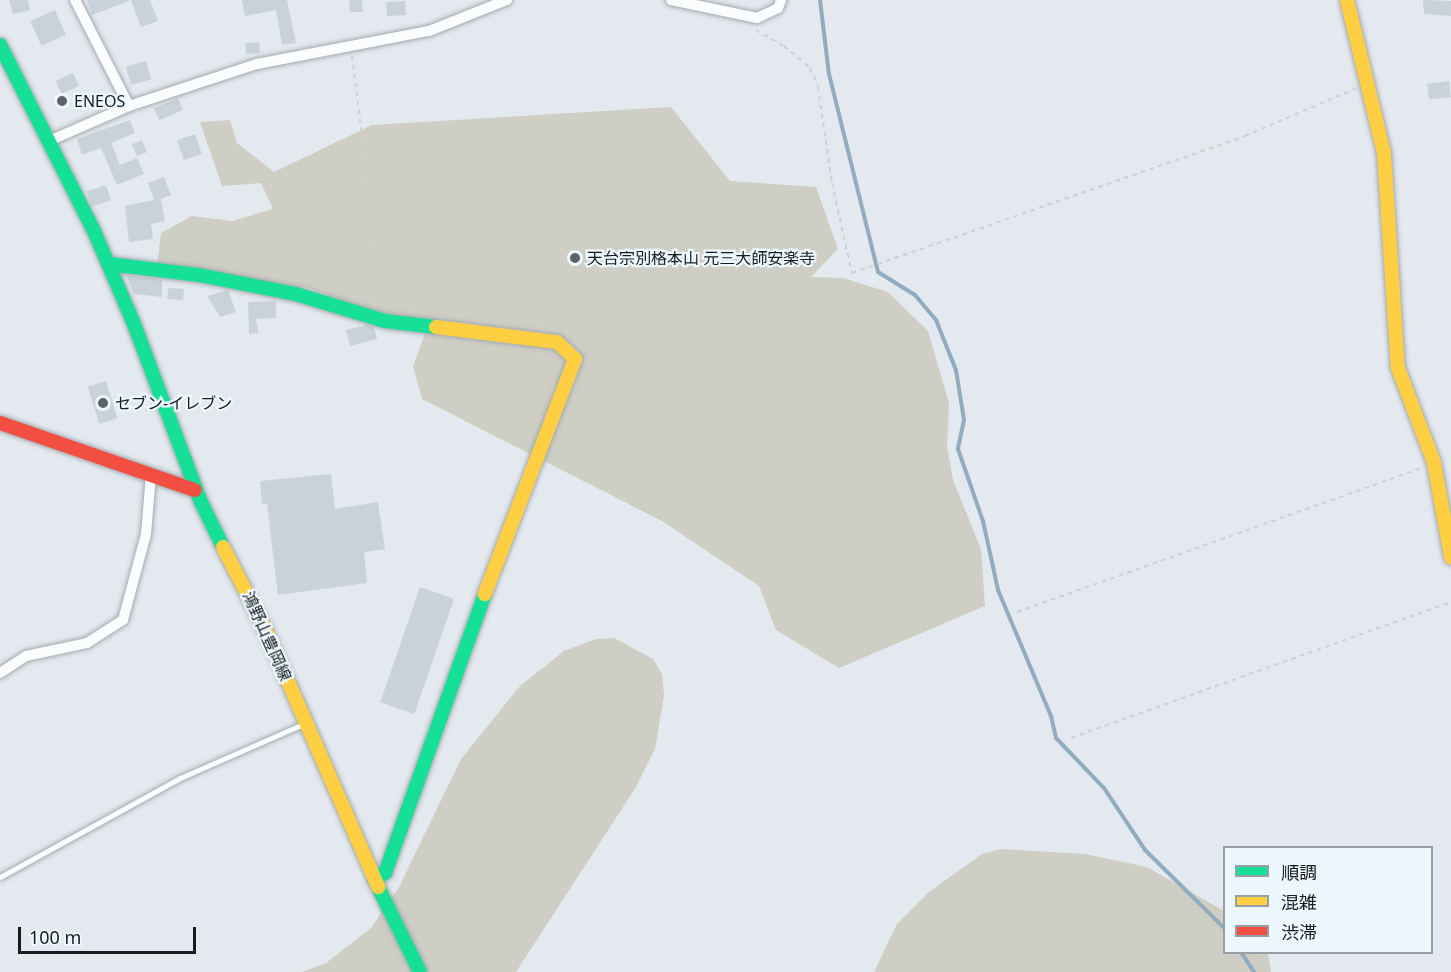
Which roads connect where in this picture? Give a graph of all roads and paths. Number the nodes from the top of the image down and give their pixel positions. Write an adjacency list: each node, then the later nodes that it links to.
1 (75, 0): 10 (street)
2 (507, 0): 7 (street)
3 (671, 0): 4 (street)
4 (781, 0)
5 (1347, 0): 9 (street)
6 (754, 29): 9 (path)
7 (351, 44): 10 (street); 13 (path)
8 (0, 45): 11 (street, 鴻野山豊岡線)
9 (1368, 85): 15 (street)
10 (129, 106): 11 (street)
11 (49, 141): 12 (street, 鴻野山豊岡線)
12 (109, 264): 13 (street); 17 (street, 鴻野山豊岡線)
13 (385, 321): 26 (street)
14 (0, 423): 16 (street)
15 (1434, 464): 18 (street); 21 (path)
16 (151, 475): 17 (street); 22 (street)
17 (195, 490): 23 (street, 鴻野山豊岡線)
18 (1448, 527): 19 (street)
19 (1451, 557)
20 (1451, 602): 24 (path)
21 (1017, 612)
22 (0, 673)
23 (305, 723): 25 (lane); 26 (street, 鴻野山豊岡線)
24 (1071, 738)
25 (0, 877)
26 (374, 879): 27 (street, 鴻野山豊岡線)
27 (420, 972)

